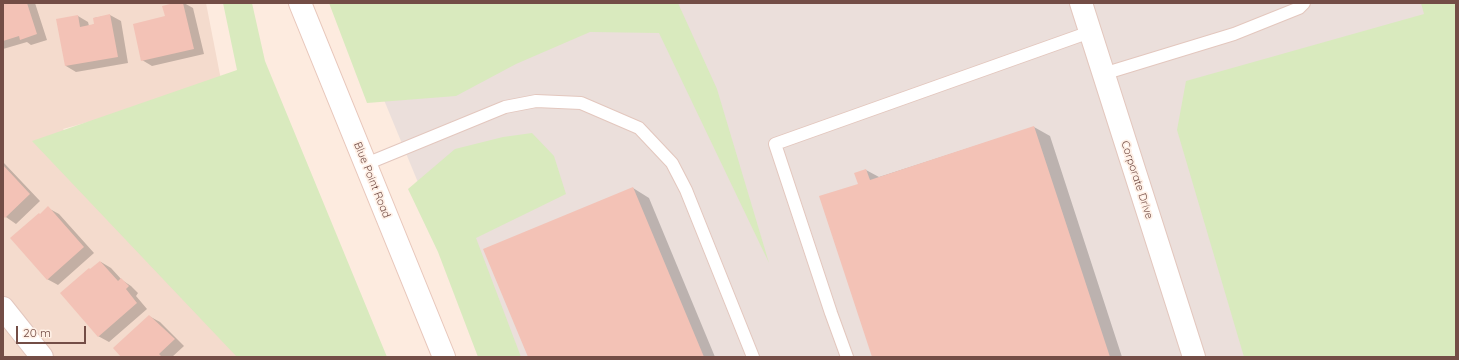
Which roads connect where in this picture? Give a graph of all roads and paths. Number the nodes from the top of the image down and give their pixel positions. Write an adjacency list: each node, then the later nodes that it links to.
1 (300, 3): 6 (street, Blue Point Road)
2 (1081, 3): 4 (street, Corporate Drive)
3 (1304, 3): 5 (lane)
4 (1090, 32): 5 (street, Corporate Drive); 11 (lane)
5 (1103, 74): 12 (street, Corporate Drive)
6 (366, 164): 9 (street, Blue Point Road); 10 (lane)
7 (3, 308): 8 (street)
8 (42, 357)
9 (444, 357)
10 (753, 357)
11 (847, 357)
12 (1194, 357)

